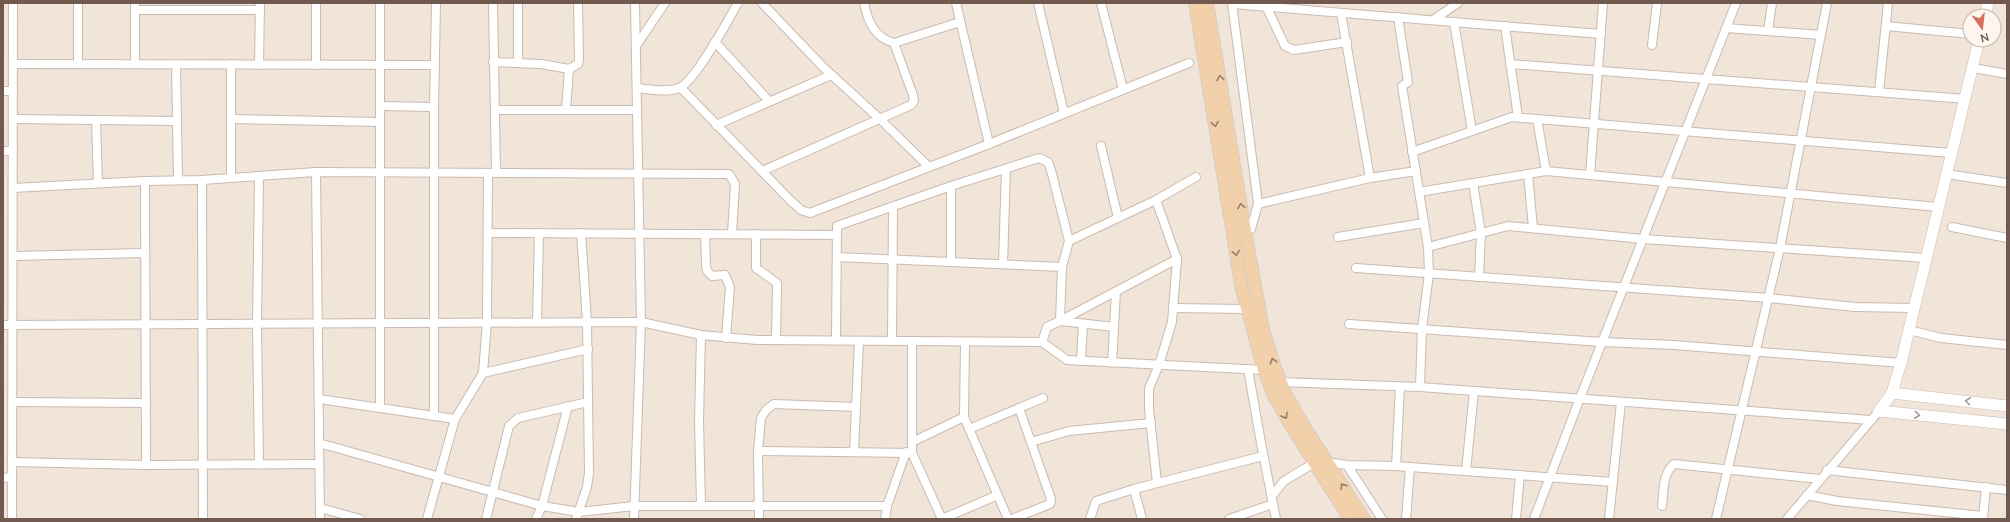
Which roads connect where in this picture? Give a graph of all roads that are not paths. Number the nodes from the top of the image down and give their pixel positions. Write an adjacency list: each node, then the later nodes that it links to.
1 (13, 3): 51 (street)
2 (78, 3): 52 (street)
3 (316, 3): 58 (street)
4 (380, 3): 59 (street)
5 (436, 3): 60 (street)
6 (493, 3): 48 (street)
7 (518, 3): 49 (street)
8 (578, 3): 62 (street)
9 (635, 3): 46 (street)
10 (665, 3): 46 (street)
11 (738, 3): 42 (street)
12 (762, 3): 64 (street)
13 (864, 3): 44 (street)
14 (956, 3): 33 (street)
15 (1038, 3): 81 (street)
16 (1101, 3): 70 (street)
17 (1195, 3): 170 (main road, one-way to 170)
18 (1207, 3): 137 (main road, one-way to 18)
19 (1232, 3): 28 (street); 130 (street)
20 (1458, 3): 32 (street)
21 (1603, 3): 40 (street)
22 (1657, 3): 45 (street)
23 (1736, 3): 37 (street)
24 (1772, 3): 38 (street)
25 (1827, 3): 41 (street)
26 (1888, 3): 36 (street)
27 (135, 6): 29 (street); 53 (street)
28 (1266, 6): 30 (street); 43 (street)
29 (260, 7): 56 (street)
30 (1341, 12): 31 (street); 43 (street)
31 (1398, 17): 32 (street); 99 (street)
32 (1432, 20): 34 (street)
33 (960, 22): 44 (street); 95 (street)
34 (1454, 22): 35 (street); 92 (street)
35 (1505, 26): 40 (street); 57 (street)
36 (1886, 26): 39 (street); 73 (street)
37 (1726, 28): 38 (street); 66 (street)
38 (1768, 31): 41 (street)
39 (1962, 33)
40 (1601, 34): 63 (street)
41 (1821, 35): 67 (street)
42 (715, 42): 69 (street); 75 (street)
43 (1347, 42): 117 (street)
44 (894, 43): 87 (street)
45 (1652, 45)
46 (636, 46): 68 (street)
47 (1978, 48): 61 (street)
48 (493, 62): 49 (street); 78 (street)
49 (518, 63): 62 (street)
50 (1189, 63): 70 (street)
51 (13, 64): 52 (street); 72 (street)
52 (78, 64): 53 (street)
53 (135, 64): 54 (street)
54 (176, 64): 55 (street); 88 (street)
55 (232, 64): 56 (street); 84 (street)
56 (259, 64): 58 (street)
57 (1510, 64): 63 (street); 82 (street)
58 (316, 65): 59 (street)
59 (380, 65): 60 (street); 76 (street)
60 (435, 65): 77 (street)
61 (1973, 68): 65 (street); 74 (street)
62 (569, 69): 79 (street)
63 (1598, 71): 66 (street); 90 (street)
64 (831, 74): 75 (street); 87 (street)
65 (2007, 74)
66 (1706, 79): 67 (street); 93 (street)
67 (1811, 87): 73 (street); 94 (street)
68 (637, 88): 69 (street); 80 (street)
69 (681, 88): 91 (street)
70 (1123, 90): 81 (street)
71 (3, 91): 72 (street)
72 (13, 91): 83 (street)
73 (1879, 92): 74 (street)
74 (1966, 99): 100 (street)
75 (770, 101): 91 (street)
76 (380, 106): 77 (street); 89 (street)
77 (434, 107): 108 (street)
78 (495, 110): 79 (street); 109 (street)
79 (566, 110): 80 (street)
80 (637, 110): 110 (street)
81 (1064, 113): 95 (street)
82 (1518, 117): 85 (street); 92 (street)
83 (13, 119): 86 (street); 98 (street)
84 (232, 119): 89 (street); 116 (street)
85 (1537, 119): 90 (street); 105 (street)
86 (96, 120): 88 (street); 122 (street)
87 (882, 120): 101 (street); 103 (street)
88 (177, 121): 118 (street)
89 (380, 122): 107 (street)
90 (1594, 123): 93 (street); 113 (street)
91 (716, 125): 103 (street)
92 (1472, 131): 99 (street)
93 (1685, 131): 94 (street); 121 (street)
94 (1801, 141): 100 (street); 128 (street)
95 (989, 144): 101 (street)
96 (1101, 146): 133 (street)
97 (3, 151): 98 (street)
98 (13, 151): 126 (street)
99 (1412, 152): 104 (street)
100 (1951, 153): 112 (street)
101 (928, 166): 103 (street)
102 (1006, 169): 125 (street); 150 (street); 160 (street)
103 (762, 171)
104 (1416, 171): 117 (street); 127 (street)
105 (1546, 171): 111 (street); 113 (street)
106 (316, 172): 107 (street); 114 (street); 176 (street)
107 (380, 172): 108 (street); 177 (street)
108 (434, 172): 109 (street); 178 (street)
109 (492, 173): 110 (street); 138 (street)
110 (638, 174): 142 (street); 144 (street)
111 (1528, 174): 124 (street); 136 (street)
112 (1946, 174): 123 (street); 132 (street)
113 (1590, 175): 121 (street)
114 (259, 176): 116 (street); 181 (street)
115 (1196, 177): 129 (street)
116 (232, 178): 119 (street)
117 (1370, 178): 130 (street)
118 (178, 180): 119 (street); 120 (street)
119 (202, 180): 180 (street)
120 (145, 181): 122 (street); 153 (street)
121 (1665, 182): 128 (street); 149 (street)
122 (98, 183): 126 (street)
123 (2007, 183)
124 (1473, 184): 127 (street); 141 (street)
125 (951, 186): 131 (street); 159 (street)
126 (13, 188): 154 (street)
127 (1419, 192): 134 (street)
128 (1791, 193): 132 (street); 152 (street)
129 (1156, 200): 133 (street); 157 (street)
130 (1258, 204): 137 (street)
131 (893, 206): 146 (street); 158 (street)
132 (1938, 207): 156 (street)
133 (1118, 218): 150 (street)
134 (1424, 223): 147 (street); 151 (street)
135 (1952, 227): 148 (street)
136 (1533, 228): 141 (street); 149 (street)
137 (1245, 231): 209 (main road, one-way to 137)
138 (488, 232): 139 (street); 172 (street)
139 (539, 233): 140 (street); 173 (street)
140 (582, 233): 142 (street); 174 (street)
141 (1481, 233): 151 (street); 164 (street)
142 (640, 234): 143 (street); 175 (street)
143 (705, 234): 144 (street); 190 (street)
144 (732, 234): 145 (street)
145 (756, 234): 146 (street); 191 (street)
146 (837, 235): 155 (street)
147 (1338, 237)
148 (2007, 238)
149 (1642, 239): 152 (street); 165 (street)
150 (1069, 241): 161 (street)
151 (1428, 247): 163 (street)
152 (1780, 248): 156 (street); 167 (street)
153 (145, 253): 154 (street); 179 (street)
154 (13, 256): 185 (street)
155 (837, 257): 158 (street); 192 (street)
156 (1926, 258): 169 (street)
157 (1178, 259): 166 (street); 168 (street)
158 (893, 260): 159 (street); 194 (street)
159 (950, 262): 160 (street)
160 (1002, 264): 161 (street)
161 (1062, 267): 171 (street)
162 (1356, 268): 163 (street)
163 (1429, 273): 164 (street); 187 (street)
164 (1479, 276): 165 (street)
165 (1623, 287): 167 (street); 198 (street)
166 (1116, 292): 171 (street); 186 (street)
167 (1769, 298): 169 (street); 201 (street)
168 (1173, 308): 170 (street); 205 (street)
169 (1915, 308): 188 (street)
170 (1246, 309): 207 (main road)
171 (1060, 321): 182 (street); 197 (street)
172 (487, 322): 173 (street); 178 (street); 208 (street)
173 (538, 322): 174 (street)
174 (587, 322): 175 (street); 200 (street)
175 (641, 322): 189 (street); 273 (street)
176 (318, 323): 177 (street); 181 (street); 216 (street)
177 (380, 323): 178 (street); 224 (street)
178 (434, 323): 228 (street)
179 (146, 324): 180 (street); 185 (street); 220 (street)
180 (202, 324): 181 (street); 248 (street)
181 (257, 324): 245 (street)
182 (1083, 324): 186 (street); 202 (street)
183 (1349, 324): 187 (street)
184 (3, 325): 185 (street)
185 (13, 325): 217 (street)
186 (1114, 327): 203 (street)
187 (1422, 329): 198 (street); 211 (street)
188 (1909, 330): 199 (street); 204 (street)
189 (701, 335): 190 (street); 270 (street)
190 (726, 338): 191 (street)
191 (776, 340): 192 (street)
192 (836, 340): 193 (street)
193 (859, 341): 194 (street); 223 (street)
194 (892, 341): 195 (street)
195 (912, 341): 196 (street); 235 (street)
196 (965, 342): 197 (street); 229 (street)
197 (1042, 342): 202 (street)
198 (1602, 342): 201 (street); 215 (street)
199 (2007, 345)
200 (588, 349): 208 (street); 218 (street)
201 (1756, 353): 204 (street); 227 (street)
202 (1081, 361): 203 (street)
203 (1112, 362): 205 (street)
204 (1901, 363): 213 (street)
205 (1159, 365): 206 (street); 232 (street)
206 (1248, 369): 207 (street); 241 (street)
207 (1264, 370): 244 (main road, one-way to 244)
208 (483, 373): 230 (street)
209 (1280, 382): 210 (street); 243 (main road)
210 (1400, 387): 211 (street); 250 (street)
211 (1420, 387): 212 (street)
212 (1474, 391): 215 (street); 254 (street)
213 (1892, 393): 222 (street, one-way to 213); 226 (street)
214 (1043, 398): 225 (street)
215 (1580, 398): 219 (street); 259 (street)
216 (319, 399): 224 (street); 237 (street)
217 (13, 402): 220 (street); 242 (street)
218 (588, 402): 221 (street); 278 (street)
219 (1621, 402): 227 (street); 261 (street)
220 (146, 403): 247 (street)
221 (568, 406): 266 (street); 272 (street)
222 (2007, 406)
223 (856, 407): 238 (street); 239 (street)
224 (380, 408): 228 (street)
225 (1019, 408): 234 (street); 236 (street)
226 (1879, 411): 231 (street); 233 (street, one-way to 233)
227 (1742, 412): 231 (street); 252 (street)
228 (434, 416): 230 (street)
229 (964, 418): 234 (street); 235 (street)
230 (455, 420): 256 (street)
231 (1871, 420): 253 (street)
232 (1151, 423): 236 (street); 262 (street)
233 (2007, 424)
234 (969, 429): 267 (street)
235 (912, 442): 240 (street)
236 (1031, 442): 292 (street)
237 (319, 443): 246 (street); 256 (street)
238 (758, 451): 239 (street); 271 (street)
239 (854, 452): 240 (street)
240 (909, 452): 274 (street); 290 (street)
241 (1263, 456): 262 (street); 269 (street)
242 (12, 462): 247 (street); 258 (street)
243 (1327, 462): 249 (street); 298 (main road, one-way to 243)
244 (1314, 463): 269 (street); 297 (main road)
245 (259, 464): 246 (street); 248 (street)
246 (319, 464): 276 (street)
247 (146, 465): 248 (street)
248 (203, 465): 281 (street)
249 (1347, 465): 250 (street); 299 (street)
250 (1396, 466): 251 (street)
251 (1410, 467): 254 (street); 300 (street)
252 (1728, 469): 260 (street); 275 (street); 304 (street)
253 (1827, 470): 260 (street); 263 (street)
254 (1466, 472): 255 (street)
255 (1520, 475): 259 (street); 301 (street)
256 (438, 477): 266 (street); 284 (street)
257 (3, 478): 258 (street)
258 (12, 478): 280 (street)
259 (1550, 478): 261 (street); 302 (street)
260 (1820, 479): 268 (street)
261 (1612, 482): 303 (street)
262 (1157, 483): 264 (street)
263 (1986, 487): 265 (street); 279 (street)
264 (1134, 489): 293 (street); 294 (street)
265 (2007, 490)
266 (493, 492): 272 (street); 285 (street)
267 (998, 495): 290 (street); 291 (street)
268 (1807, 495): 277 (street); 279 (street)
269 (1272, 500): 295 (street); 296 (street)
270 (701, 505): 271 (street); 273 (street)
271 (759, 505): 274 (street); 288 (street)
272 (542, 506): 278 (street); 286 (street)
273 (634, 506): 278 (street); 287 (street)
274 (887, 506): 289 (street)
275 (1662, 506)
276 (320, 508): 282 (street); 283 (street)
277 (1794, 515): 305 (street)
278 (578, 516)
279 (1983, 518)
280 (12, 519)
281 (203, 519)
282 (320, 519)
283 (360, 519)
284 (427, 519)
285 (486, 519)
286 (536, 519)
287 (634, 519)
288 (759, 519)
289 (885, 519)
290 (942, 519)
291 (1008, 519)
292 (1012, 519)
293 (1090, 519)
294 (1142, 519)
295 (1229, 519)
296 (1276, 519)
297 (1350, 519)
298 (1364, 519)
299 (1382, 519)
300 (1406, 519)
301 (1516, 519)
302 (1534, 519)
303 (1609, 519)
304 (1716, 519)
305 (1787, 519)

